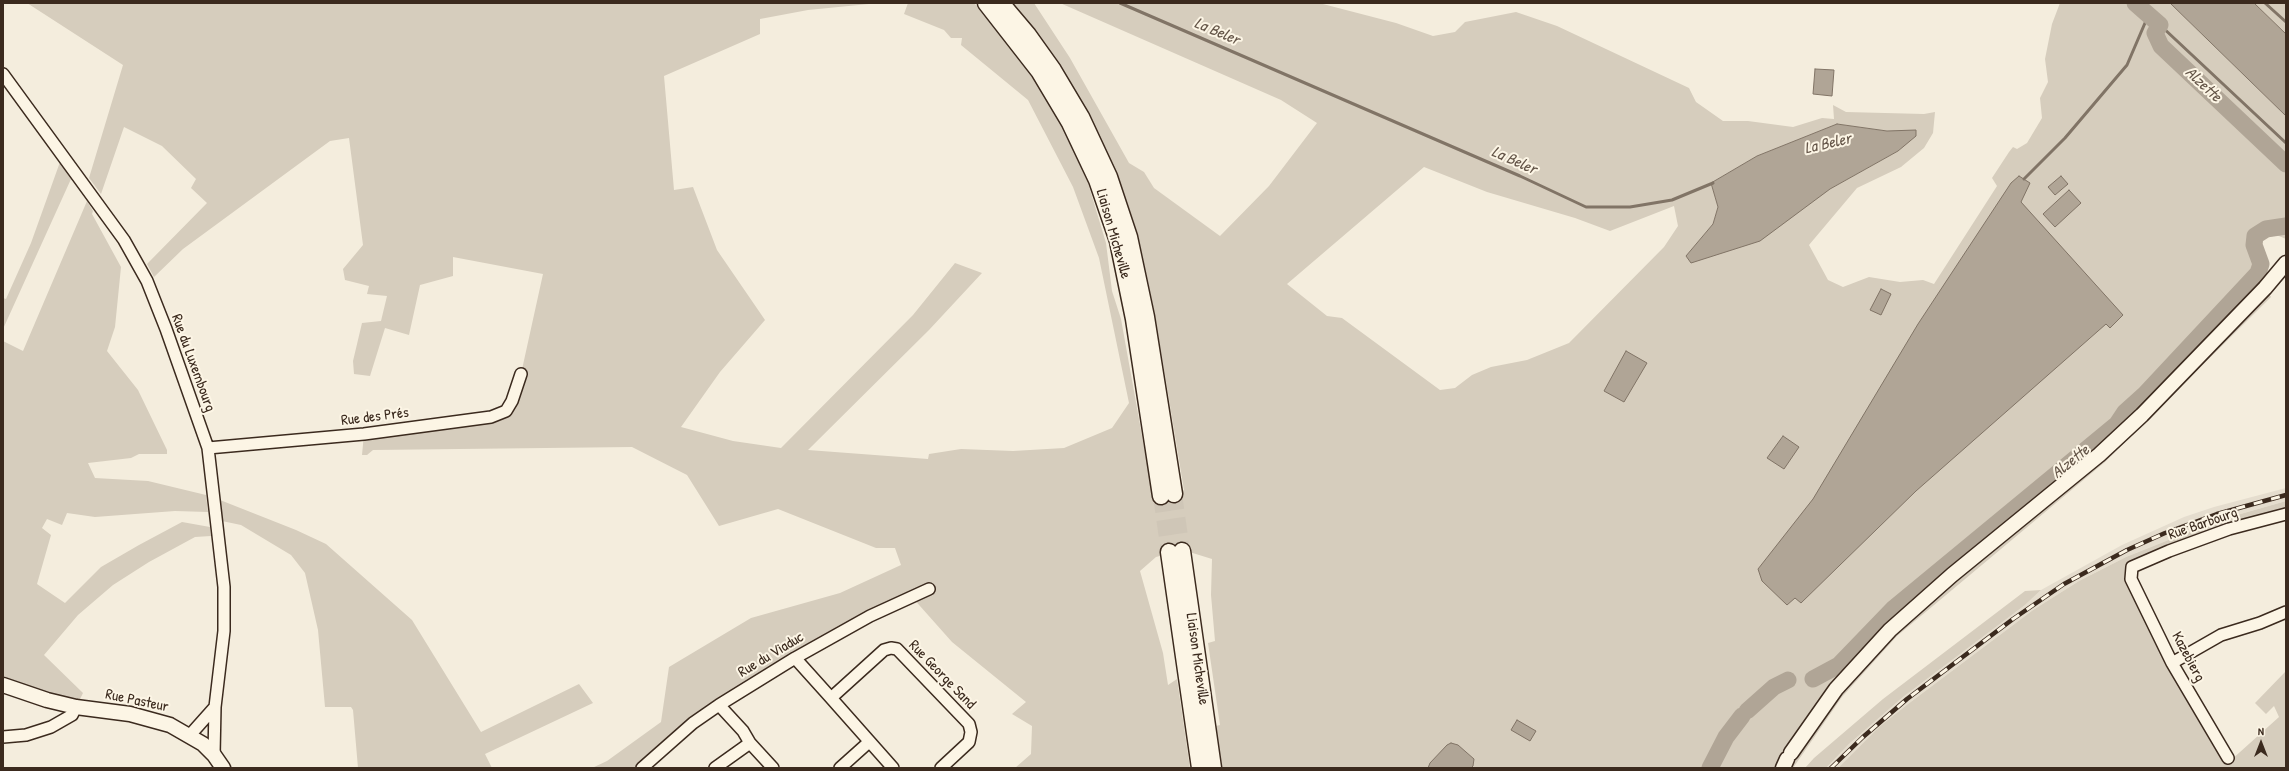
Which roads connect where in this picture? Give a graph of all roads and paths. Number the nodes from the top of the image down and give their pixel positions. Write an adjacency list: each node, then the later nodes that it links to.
1 (986, 3): 2 (highway, Liaison Micheville)
2 (1001, 3)
3 (3, 74): 6 (street, Rue du Luxembourg)
4 (2286, 263): 24 (main road)
5 (521, 374): 6 (street, Rue des Prés)
6 (208, 448): 17 (street, Rue du Luxembourg)
7 (2286, 514): 8 (street, Rue Barbourg)
8 (2132, 568): 12 (street, Kazebierg)
9 (929, 589): 11 (street, Rue du Viaduc)
10 (2286, 612): 12 (street)
11 (795, 658): 14 (street); 15 (street, Rue du Viaduc)
12 (2172, 663): 23 (street, Kazebierg)
13 (3, 685): 16 (main road, Rue Pasteur)
14 (831, 698): 20 (street); 31 (street, Rue George Sand)
15 (719, 705): 21 (street); 26 (street, Rue du Viaduc)
16 (76, 707): 18 (main road, Rue Pasteur); 19 (street)
17 (215, 707): 18 (street); 22 (street, Rue du Luxembourg)
18 (190, 735): 22 (main road, Rue Pasteur)
19 (3, 737)
20 (869, 742): 29 (street); 30 (street)
21 (750, 743): 27 (street); 28 (street)
22 (214, 755): 25 (main road, Rue Pasteur)
23 (2228, 758)
24 (1787, 760)
25 (223, 768)
26 (642, 768)
27 (715, 768)
28 (772, 768)
29 (840, 768)
30 (893, 768)
31 (941, 768)
32 (1200, 768): 33 (highway, Liaison Micheville)
33 (1213, 768)

